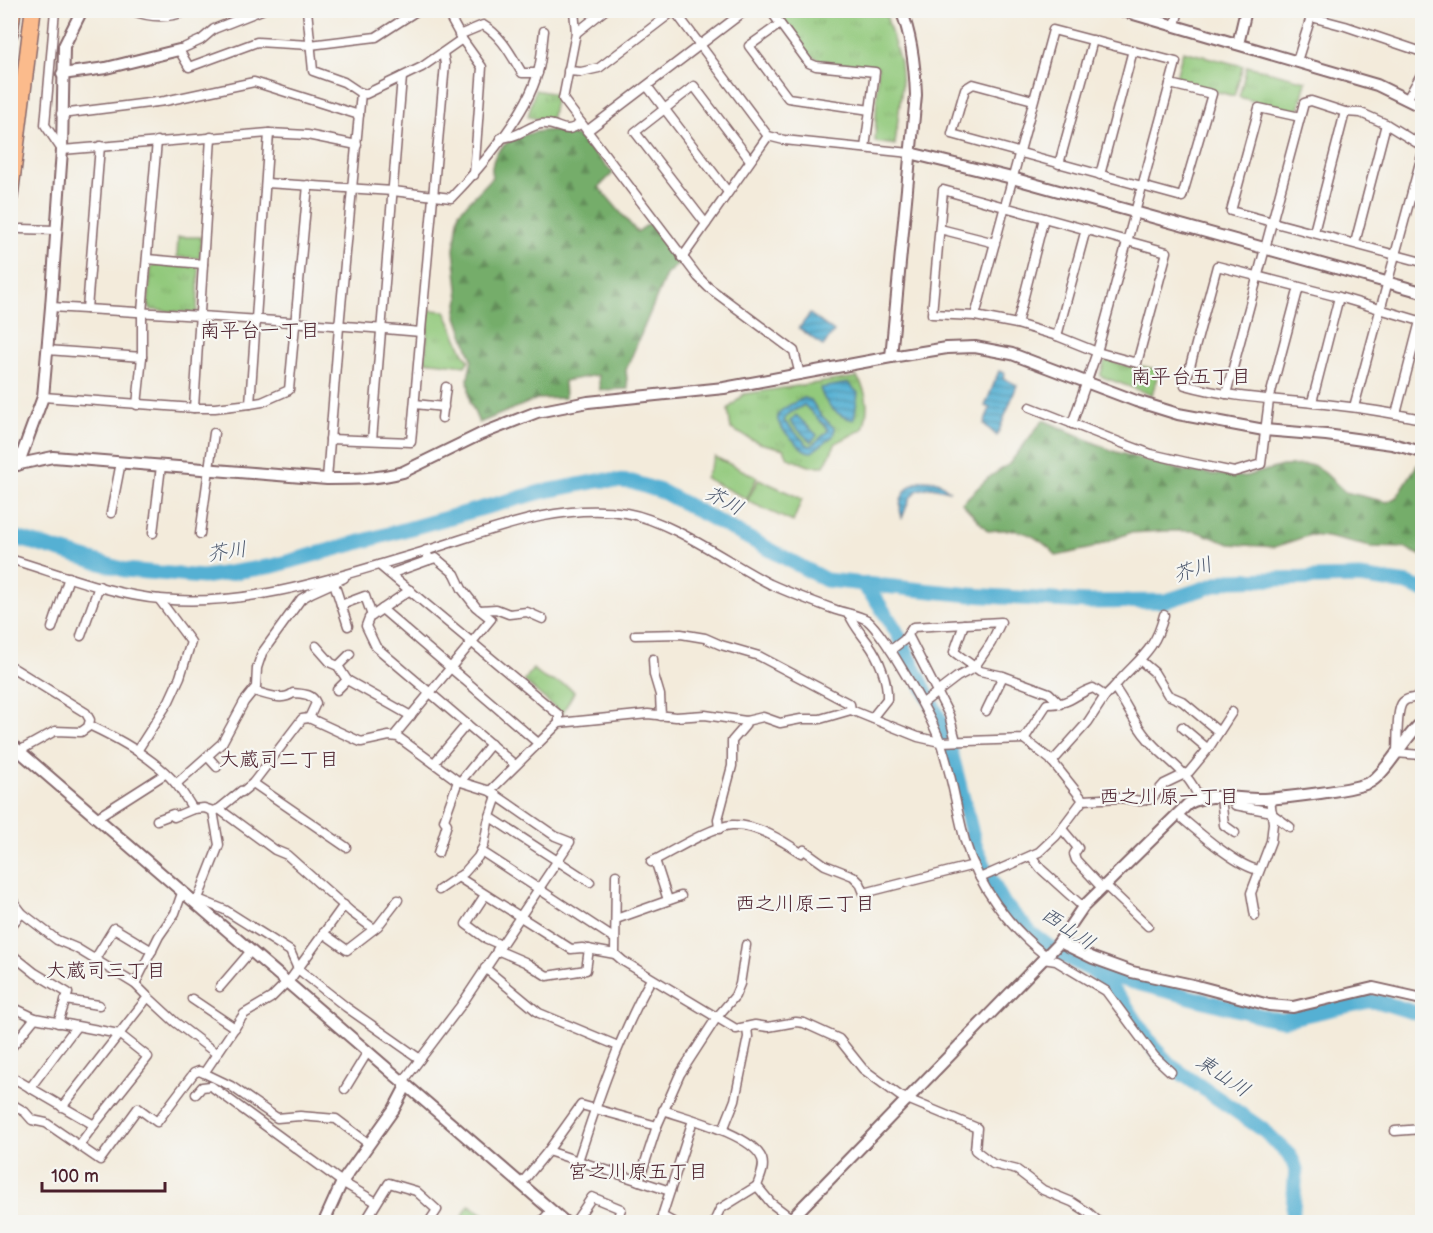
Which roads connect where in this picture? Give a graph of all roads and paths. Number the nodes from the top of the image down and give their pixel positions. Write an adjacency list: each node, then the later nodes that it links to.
1 (13, 10): 23 (highway)
2 (33, 10): 80 (highway)
3 (55, 10): 64 (street)
4 (82, 10): 38 (street)
5 (130, 10): 6 (street)
6 (189, 10)
7 (262, 10): 30 (street)
8 (307, 10): 28 (street)
9 (418, 10): 28 (street)
10 (446, 10): 25 (street)
11 (574, 10): 24 (street)
12 (604, 10): 24 (street)
13 (746, 10): 29 (street)
14 (770, 10): 20 (street)
15 (901, 10): 65 (street)
16 (1120, 10): 21 (street)
17 (1179, 10): 21 (street)
18 (1246, 10): 27 (street)
19 (674, 11): 29 (street); 35 (street)
20 (780, 24): 47 (street); 47 (street)
21 (1174, 25): 27 (street)
22 (544, 31): 36 (street)
23 (10, 33)
24 (576, 33): 35 (street)
25 (460, 37): 33 (street); 36 (street); 71 (street)
26 (1093, 40): 31 (street); 44 (street); 69 (street)
27 (1238, 44): 34 (street)
28 (310, 45): 30 (street); 42 (street)
29 (700, 45): 41 (street); 56 (street)
30 (179, 50): 38 (street)
31 (1133, 50): 40 (street); 70 (street)
32 (1422, 52): 34 (street)
33 (442, 53): 39 (street); 79 (street)
34 (1297, 61): 43 (street)
35 (568, 72): 52 (street)
36 (538, 73): 58 (street)
37 (1422, 73): 43 (street)
38 (63, 74): 49 (street)
39 (402, 77): 42 (street); 77 (street)
40 (1170, 84): 75 (street); 75 (street)
41 (647, 86): 46 (street); 54 (street)
42 (361, 93): 50 (street)
43 (1408, 98): 45 (street)
44 (1033, 100): 66 (street); 66 (street)
45 (1422, 107)
46 (664, 109): 68 (street); 78 (street); 85 (street)
47 (870, 110): 63 (street)
48 (1345, 112): 51 (street); 53 (street); 90 (street)
49 (61, 114): 50 (street); 64 (street)
50 (359, 115): 60 (street)
51 (1300, 117): 84 (street); 84 (street)
52 (581, 123): 54 (street); 58 (street)
53 (1386, 124): 62 (street); 93 (street)
54 (587, 131): 96 (street)
55 (269, 133): 57 (street); 60 (street); 73 (street)
56 (768, 136): 63 (street); 68 (street)
57 (211, 137): 59 (street); 99 (street)
58 (501, 138): 71 (street)
59 (157, 141): 61 (street); 97 (street)
60 (357, 145): 76 (street)
61 (100, 146): 64 (street); 106 (street)
62 (1422, 146)
63 (865, 148): 65 (street)
64 (62, 150): 89 (street)
65 (910, 153): 72 (street); 121 (street)
66 (1019, 153): 69 (street); 72 (street)
67 (1422, 155): 95 (street)
68 (750, 160): 78 (street)
69 (1059, 164): 70 (street)
70 (1100, 175): 75 (street)
71 (474, 176): 79 (street)
72 (1012, 178): 81 (street); 82 (street)
73 (266, 183): 74 (street); 111 (street)
74 (308, 185): 76 (street); 112 (street)
75 (1142, 186): 82 (street)
76 (352, 189): 77 (street); 114 (street)
77 (393, 191): 79 (street); 115 (street)
78 (728, 192): 85 (street)
79 (433, 195): 116 (street)
80 (10, 197)
81 (1004, 207): 83 (street); 87 (street); 92 (street)
82 (1135, 213): 91 (street); 94 (street)
83 (1044, 218): 88 (street); 113 (street)
84 (1272, 222): 90 (street); 94 (street)
85 (706, 224): 96 (street)
86 (21, 229): 89 (street)
87 (940, 229): 92 (street); 110 (street)
88 (1086, 229): 91 (street); 117 (street)
89 (56, 230): 105 (street)
90 (1314, 232): 93 (street)
91 (1128, 240): 119 (street); 119 (street)
92 (995, 243): 110 (street)
93 (1354, 243): 95 (street)
94 (1266, 249): 100 (street); 101 (street)
95 (1395, 255): 98 (street); 101 (street)
96 (682, 258): 122 (street)
97 (147, 259): 99 (street); 108 (street)
98 (1422, 262)
99 (203, 264): 109 (street)
100 (1258, 276): 102 (street); 125 (street); 125 (street)
101 (1388, 282): 103 (street); 107 (street)
102 (1299, 287): 104 (street); 127 (street)
103 (1422, 292)
104 (1339, 297): 107 (street); 128 (street)
105 (51, 307): 106 (street); 118 (street)
106 (87, 309): 108 (street)
107 (1381, 309): 134 (street); 136 (street)
108 (142, 312): 109 (street); 120 (street)
109 (199, 316): 111 (street); 135 (street)
110 (975, 316): 113 (street)
111 (256, 319): 112 (street); 129 (street)
112 (295, 323): 114 (street); 129 (street)
113 (1017, 324): 117 (street)
114 (339, 327): 115 (street); 142 (street)
115 (380, 329): 116 (street); 143 (street)
116 (421, 332): 130 (street)
117 (1057, 336): 119 (street)
118 (47, 350): 120 (street); 126 (street)
119 (1097, 352): 123 (street)
120 (141, 357): 131 (street)
121 (891, 357): 122 (street); 123 (street)
122 (800, 375): 149 (street)
123 (1088, 383): 139 (street); 140 (street)
124 (446, 387): 132 (street)
125 (1226, 394): 127 (street)
126 (42, 397): 131 (street); 146 (street)
127 (1269, 400): 128 (street); 140 (street)
128 (1312, 402): 134 (street)
129 (250, 404): 135 (street)
130 (415, 404): 132 (street); 143 (street)
131 (137, 405): 135 (street)
132 (444, 406): 137 (street)
133 (1030, 407): 139 (street)
134 (1354, 407): 136 (street)
135 (194, 408)
136 (1396, 414): 138 (street)
137 (442, 418)
138 (1422, 419)
139 (1072, 424): 140 (street)
140 (1264, 430): 144 (street)
141 (214, 433): 148 (street)
142 (330, 439): 143 (street); 149 (street)
143 (372, 440)
144 (1422, 452)
145 (121, 462): 146 (street); 147 (street); 150 (street)
146 (14, 466)
147 (161, 466): 148 (street); 151 (street)
148 (208, 468): 149 (street); 152 (street)
149 (327, 479)
150 (111, 513)
151 (153, 533)
152 (200, 534)
153 (426, 550): 155 (street); 156 (street); 167 (street)
154 (10, 559): 159 (street)
155 (429, 560): 158 (street); 166 (street)
156 (379, 565): 157 (street); 158 (street)
157 (355, 572): 160 (street); 163 (street)
158 (390, 574): 162 (street)
159 (69, 577): 161 (street); 173 (street)
160 (334, 584): 164 (street); 191 (street)
161 (99, 586): 163 (street); 175 (street)
162 (410, 590): 165 (street); 177 (street)
163 (159, 599): 220 (street)
164 (341, 605): 169 (street); 172 (street)
165 (382, 609): 169 (street); 185 (street)
166 (480, 610): 170 (street); 177 (street)
167 (849, 615): 179 (street); 204 (street)
168 (1164, 615): 182 (street)
169 (372, 616): 192 (street)
170 (543, 619)
171 (964, 624): 176 (street); 186 (street); 186 (street)
172 (348, 626)
173 (52, 628)
174 (635, 635): 198 (street)
175 (81, 636)
176 (906, 638): 179 (street); 193 (street)
177 (472, 642): 185 (street); 207 (street)
178 (316, 646): 184 (street)
179 (893, 649): 196 (street)
180 (350, 654): 184 (street)
181 (653, 659): 202 (street)
182 (1141, 660): 189 (street); 211 (street)
183 (10, 666): 209 (street)
184 (338, 666): 188 (street)
185 (450, 668): 192 (street); 216 (street)
186 (974, 668): 187 (street); 193 (street)
187 (1003, 676): 197 (street); 199 (street)
188 (347, 680): 190 (street); 201 (street)
189 (1114, 687): 194 (street); 229 (street)
190 (337, 690)
191 (254, 691): 203 (street); 223 (street)
192 (430, 693): 201 (street); 208 (street)
193 (938, 693): 196 (street); 215 (street)
194 (1105, 696): 197 (street); 224 (street)
195 (1422, 697): 221 (street)
196 (923, 703): 214 (street)
197 (1060, 704): 213 (street)
198 (851, 710): 204 (street); 205 (street)
199 (986, 711)
200 (1232, 712): 211 (street)
201 (411, 716): 212 (street)
202 (661, 716): 205 (street); 207 (street)
203 (309, 718): 212 (street); 231 (street)
204 (872, 718): 214 (street)
205 (746, 721): 246 (street)
206 (1422, 722): 221 (street)
207 (559, 723): 216 (street)
208 (467, 724): 217 (street); 225 (street)
209 (89, 725): 219 (street); 220 (street)
210 (1182, 727): 218 (street)
211 (1219, 732): 218 (street)
212 (394, 736): 225 (street)
213 (1024, 739): 215 (street); 224 (street)
214 (941, 741): 215 (street); 254 (street)
215 (956, 741)
216 (538, 743): 226 (street)
217 (491, 744): 226 (street); 230 (street)
218 (1208, 749): 229 (street)
219 (13, 750): 243 (street)
220 (137, 751): 228 (street)
221 (1396, 751): 222 (street); 236 (street)
222 (1422, 756)
223 (208, 757): 227 (street); 232 (street)
224 (1052, 762): 237 (street)
225 (434, 764): 230 (street)
226 (515, 765): 233 (street)
227 (217, 767)
228 (165, 774): 232 (street); 243 (street)
229 (1184, 776): 234 (street); 237 (street)
230 (459, 782): 233 (street); 251 (street)
231 (253, 783): 239 (street); 249 (street)
232 (176, 784): 238 (street)
233 (494, 794): 242 (street); 253 (street)
234 (1198, 797): 235 (street); 241 (street)
235 (1226, 797): 236 (street); 240 (street); 248 (street)
236 (1270, 798): 240 (street)
237 (1083, 800): 247 (street)
238 (193, 808): 239 (street); 244 (street)
239 (216, 810): 269 (street); 270 (street)
240 (1272, 813): 245 (street); 255 (street)
241 (1177, 814): 255 (street); 260 (street)
242 (490, 817): 250 (street); 253 (street)
243 (96, 818): 263 (street)
244 (157, 820)
245 (1290, 827)
246 (719, 829): 254 (street); 268 (street)
247 (1062, 829): 252 (street); 260 (street)
248 (1235, 833)
249 (346, 847)
250 (482, 851): 257 (street); 261 (street)
251 (438, 854)
252 (1031, 856): 258 (street); 271 (street)
253 (558, 861): 259 (street); 261 (street)
254 (974, 865): 258 (street)
255 (1259, 870): 273 (street)
256 (616, 875): 275 (street)
257 (458, 877): 262 (street); 264 (street)
258 (981, 877): 289 (street)
259 (590, 882)
260 (1104, 887): 271 (street); 276 (street)
261 (540, 888): 274 (street); 280 (street)
262 (439, 890)
263 (182, 894): 269 (street); 285 (street)
264 (485, 894): 274 (street); 283 (street)
265 (681, 896): 268 (street)
266 (10, 897): 272 (street)
267 (398, 900): 278 (street)
268 (668, 900): 275 (street)
269 (196, 902): 286 (street); 292 (street)
270 (344, 905): 278 (street); 279 (street)
271 (1083, 907): 281 (street)
272 (22, 913): 277 (street); 290 (street)
273 (1255, 916)
274 (520, 917): 283 (street); 284 (street)
275 (616, 918): 280 (street)
276 (1148, 926)
277 (10, 927)
278 (379, 928): 279 (street)
279 (323, 933): 292 (street)
280 (615, 939): 288 (street)
281 (1058, 943): 289 (street); 299 (street)
282 (746, 945): 303 (street)
283 (499, 947): 284 (street); 291 (street)
284 (589, 949): 288 (street)
285 (152, 951): 290 (street); 295 (street)
286 (250, 952): 294 (street); 296 (street)
287 (10, 953): 300 (street)
288 (615, 954): 293 (street)
289 (1044, 957): 315 (street); 322 (street)
290 (95, 959): 295 (street)
291 (485, 968): 310 (street); 314 (street)
292 (298, 969): 294 (street); 314 (street)
293 (651, 979): 303 (street); 310 (street)
294 (287, 983): 307 (street); 312 (street)
295 (135, 984): 297 (street)
296 (220, 987)
297 (148, 997): 309 (street); 313 (street)
298 (192, 999): 307 (street)
299 (1422, 999)
300 (65, 1000): 301 (street); 305 (street)
301 (99, 1005)
302 (10, 1006): 304 (street)
303 (717, 1017): 308 (street); 326 (street)
304 (35, 1018): 305 (street); 311 (street)
305 (58, 1023): 306 (street)
306 (76, 1027): 309 (street); 319 (street)
307 (235, 1028): 313 (street)
308 (747, 1028): 322 (street); 331 (street)
309 (119, 1034): 324 (street); 328 (street)
310 (618, 1046): 325 (street)
311 (10, 1049)
312 (368, 1053): 318 (street); 320 (street)
313 (217, 1054): 316 (street)
314 (420, 1059): 318 (street)
315 (1171, 1072)
316 (204, 1073): 333 (street); 334 (street)
317 (10, 1076): 319 (street)
318 (404, 1084): 334 (street); 339 (street)
319 (30, 1088): 324 (street)
320 (345, 1089)
321 (196, 1094): 338 (street)
322 (908, 1100): 344 (street); 354 (street)
323 (10, 1103): 333 (street)
324 (62, 1107): 328 (street)
325 (594, 1109): 329 (street); 335 (street); 336 (street)
326 (663, 1110): 327 (street); 329 (street)
327 (693, 1120): 331 (street); 341 (street)
328 (94, 1125): 333 (street)
329 (657, 1126): 337 (street)
330 (1422, 1129): 332 (street)
331 (723, 1130): 340 (street)
332 (1395, 1131)
333 (80, 1144)
334 (369, 1144): 338 (street)
335 (548, 1151): 336 (street); 339 (street)
336 (578, 1161): 337 (street)
337 (639, 1181): 341 (street)
338 (342, 1182): 342 (street); 345 (street)
339 (520, 1184): 343 (street)
340 (757, 1186): 344 (street); 353 (street)
341 (670, 1191): 352 (street)
342 (376, 1202): 346 (street); 347 (street)
343 (551, 1210): 348 (street); 349 (street)
344 (792, 1221)
345 (324, 1222)
346 (365, 1222)
347 (429, 1222)
348 (541, 1222)
349 (565, 1222)
350 (575, 1222): 351 (street)
351 (616, 1222)
352 (673, 1222)
353 (714, 1222)
354 (1099, 1222)

